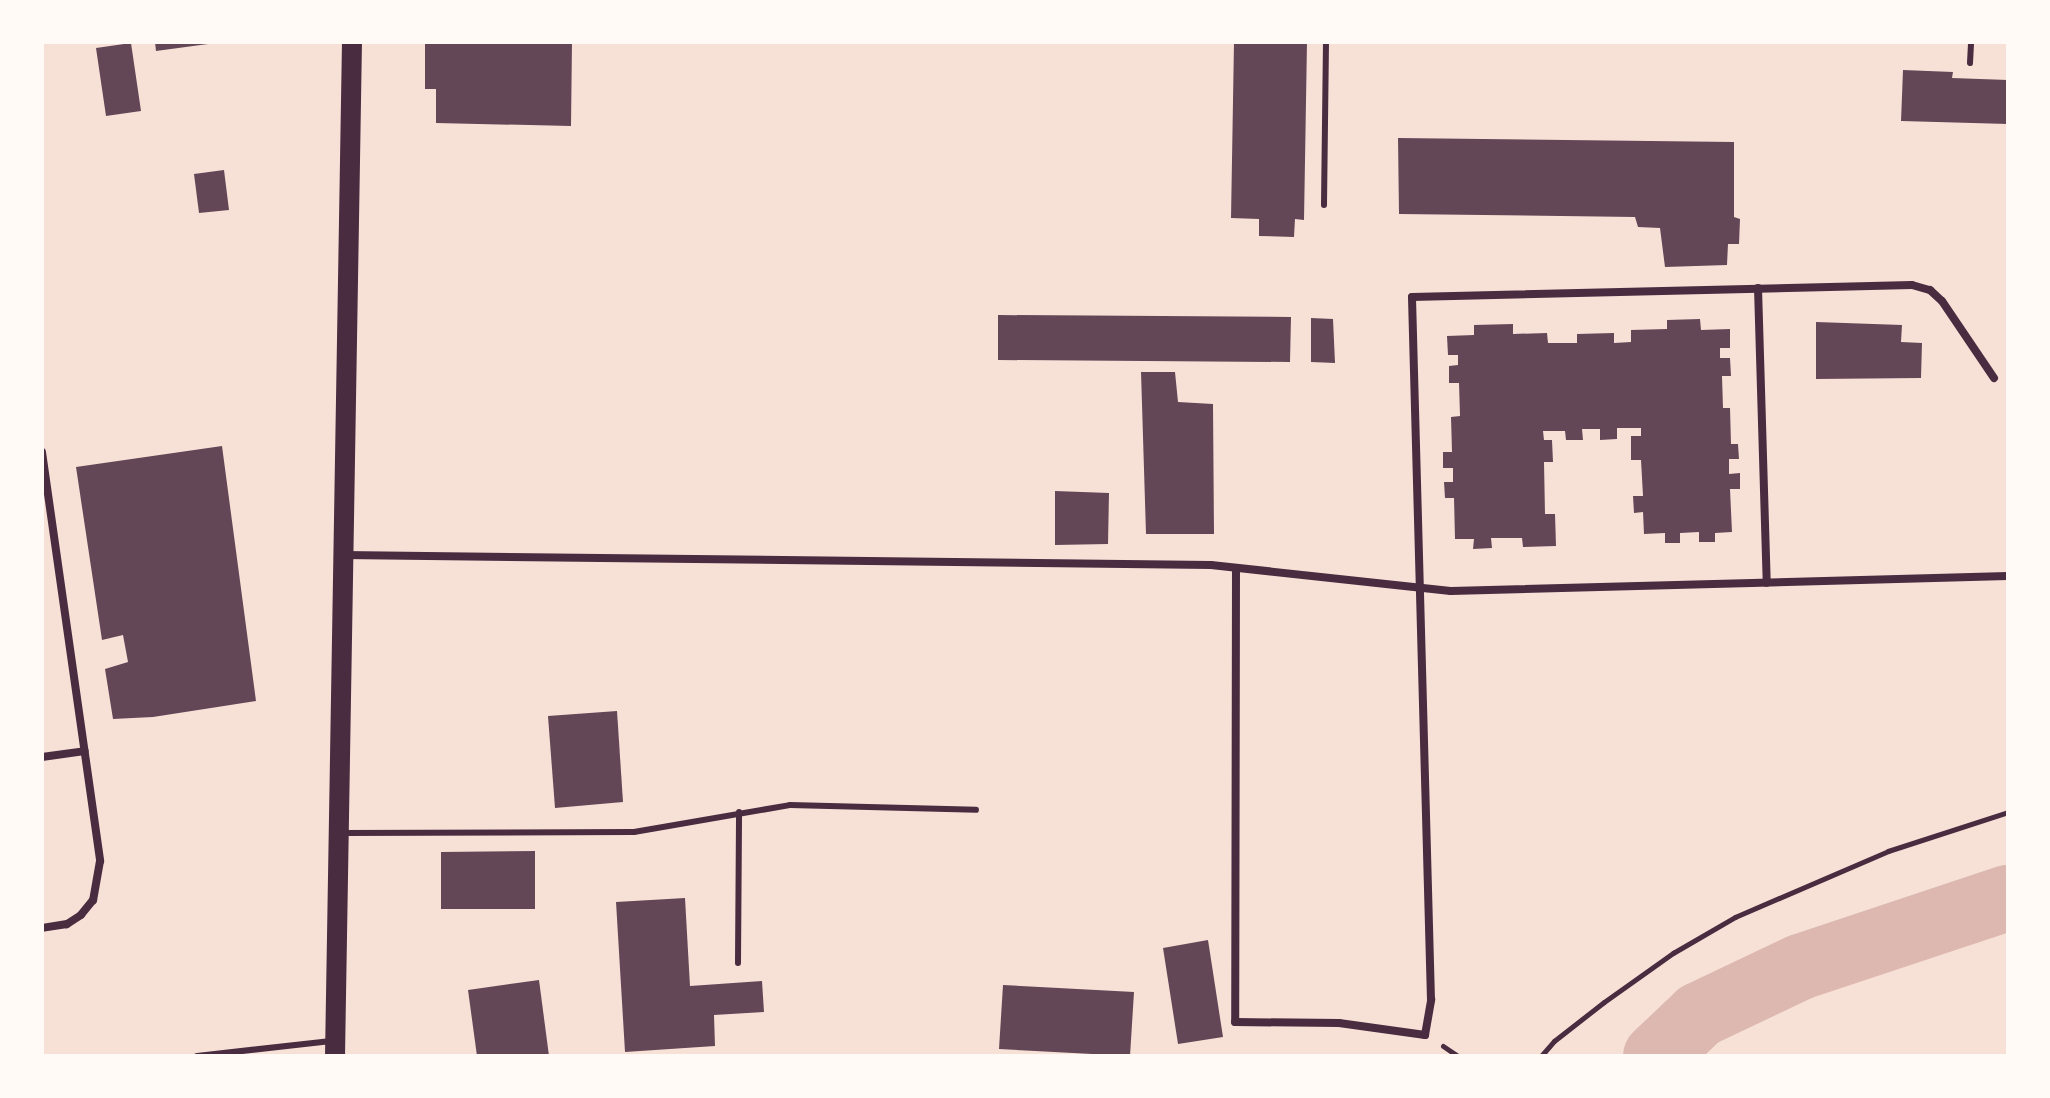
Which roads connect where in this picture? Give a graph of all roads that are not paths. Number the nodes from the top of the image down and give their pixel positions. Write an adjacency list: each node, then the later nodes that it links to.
1 (352, 42): 10 (main road)
2 (1326, 42): 5 (lane)
3 (1971, 42): 4 (lane)
4 (1970, 63)
5 (1324, 205)
6 (1758, 288): 7 (street); 13 (street); 14 (street)
7 (1994, 378)
8 (42, 452): 9 (street)
9 (43, 466): 15 (street)
10 (343, 555): 11 (street); 19 (main road)
11 (1236, 568): 14 (street); 14 (street)
12 (2008, 576): 13 (street)
13 (1767, 583): 14 (street)
14 (1419, 588)
15 (85, 751): 16 (street); 20 (street)
16 (42, 757)
17 (976, 810): 18 (lane)
18 (739, 812): 19 (lane); 21 (lane)
19 (338, 833): 22 (main road)
20 (42, 928)
21 (738, 963)
22 (335, 1048): 24 (lane)
23 (197, 1056): 24 (lane)
24 (205, 1056)

